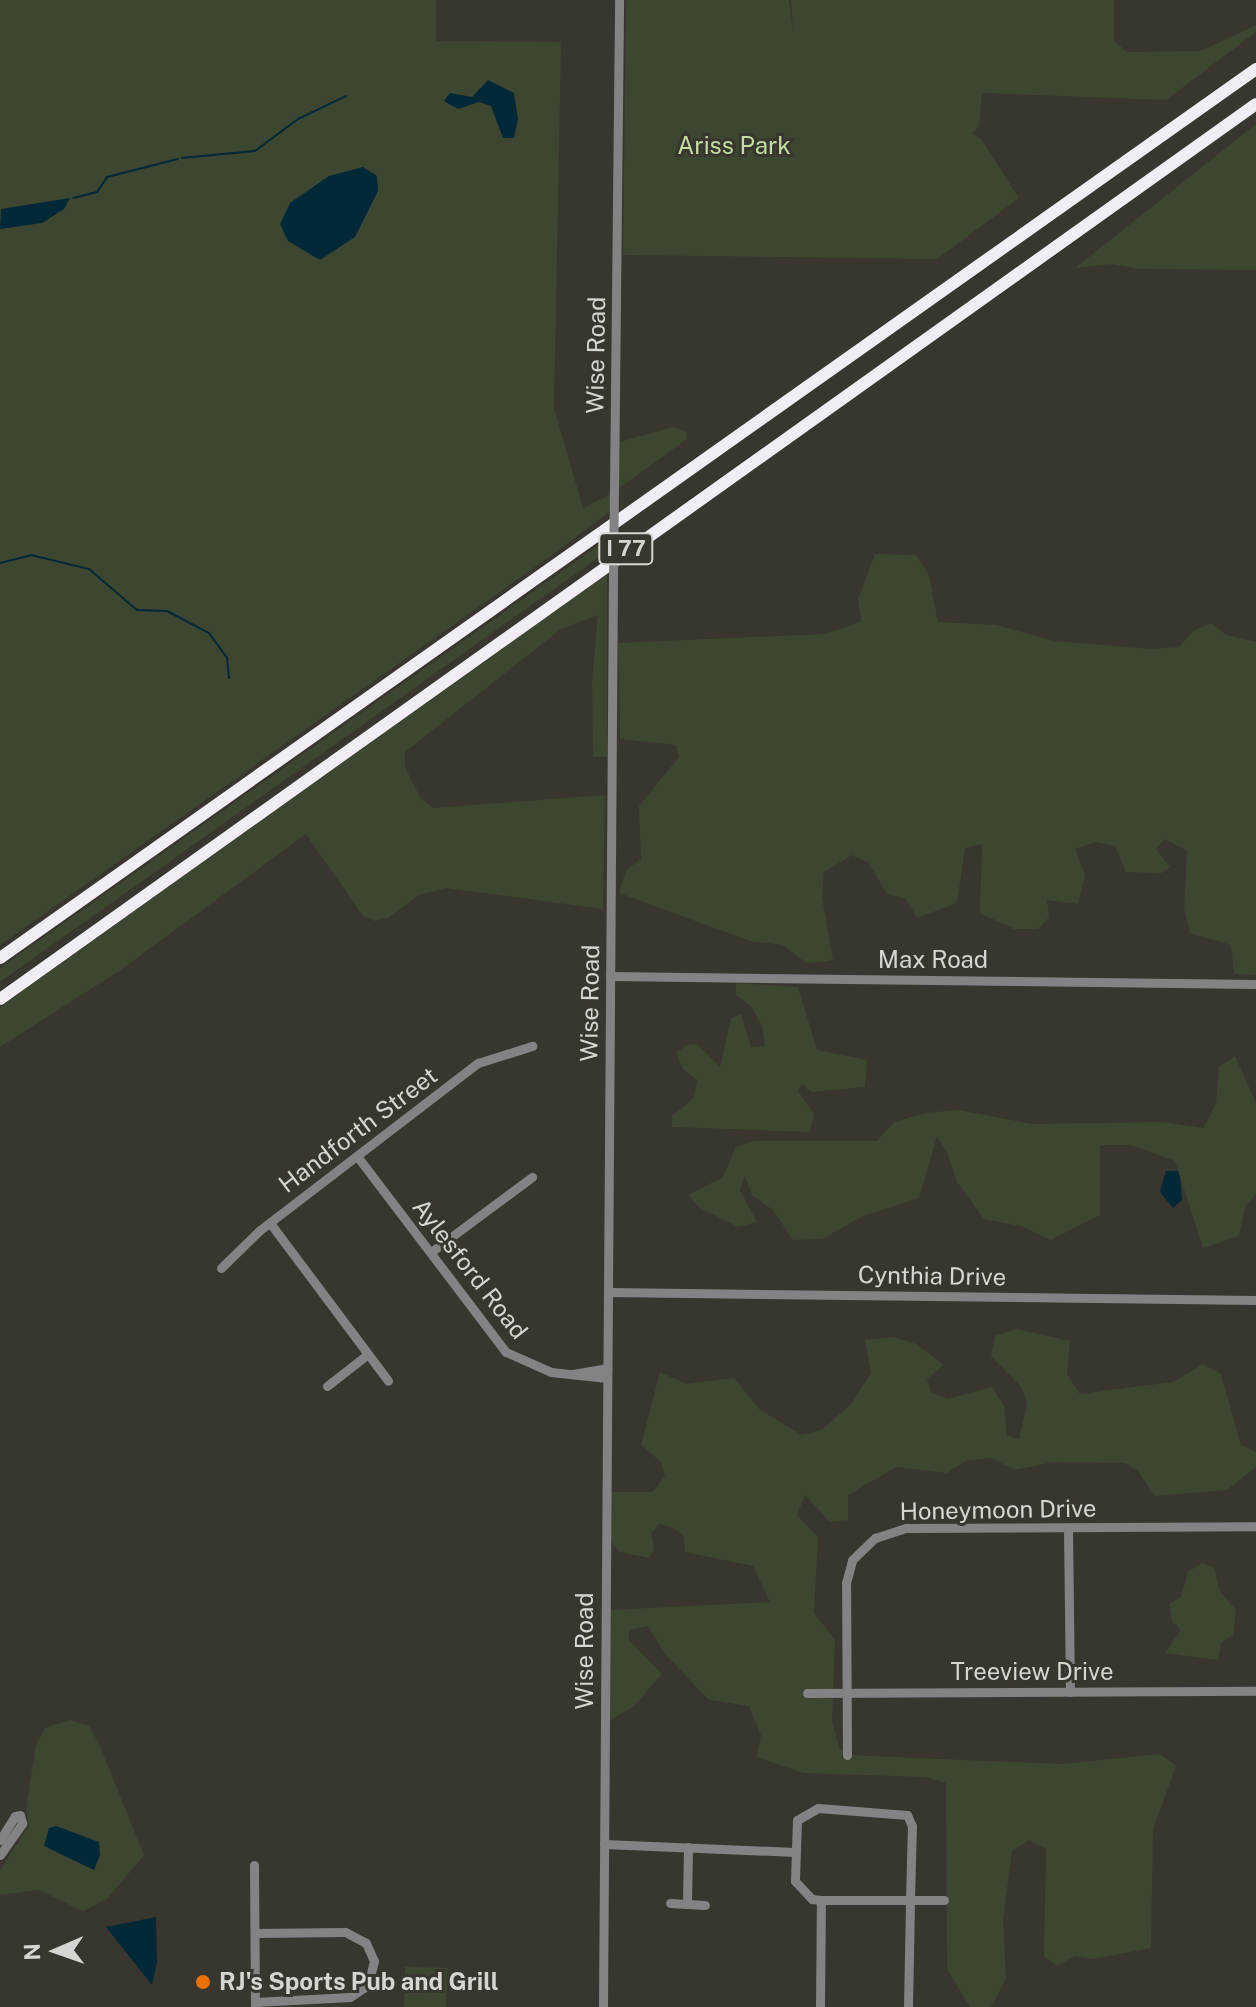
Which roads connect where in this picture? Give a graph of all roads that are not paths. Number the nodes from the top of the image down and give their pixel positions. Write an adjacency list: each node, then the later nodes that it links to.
1 (619, 0): 5 (street, Wise Road, bridge)
2 (1256, 69): 4 (highway, I 77)
3 (1256, 104): 7 (highway, I 77)
4 (0, 958)
5 (610, 976): 6 (street, Max Road); 14 (street, Wise Road)
6 (1256, 984)
7 (0, 999)
8 (532, 1046): 9 (street, Handforth Street)
9 (357, 1156): 11 (street, Handforth Street); 12 (street, Aylesford Road)
10 (532, 1177): 12 (street)
11 (270, 1223): 13 (street, Handforth Street); 16 (street)
12 (431, 1252): 17 (street, Aylesford Road)
13 (221, 1268)
14 (608, 1292): 15 (street, Cynthia Drive); 17 (street, Wise Road)
15 (1256, 1300)
16 (368, 1354): 18 (street); 19 (street)
17 (607, 1373): 28 (street, Wise Road)
18 (388, 1381)
19 (327, 1386)
20 (1256, 1526): 21 (street, Honeymoon Drive)
21 (1068, 1528): 23 (street); 25 (street, Honeymoon Drive)
22 (1256, 1691): 23 (street, Treeview Drive)
23 (1070, 1692): 25 (street, Treeview Drive)
24 (807, 1693): 25 (street, Treeview Drive)
25 (845, 1694): 26 (street, Honeymoon Drive)
26 (847, 1755)
27 (0, 1840): 31 (street)
28 (604, 1844): 29 (street); 42 (street, Wise Road)
29 (688, 1847): 30 (street); 37 (street)
30 (795, 1852): 33 (street); 34 (street)
31 (0, 1855)
32 (254, 1865): 39 (street)
33 (821, 1900): 34 (street); 43 (street)
34 (910, 1900): 35 (street); 44 (street)
35 (944, 1900)
36 (670, 1903): 37 (street)
37 (687, 1904): 38 (street)
38 (705, 1905)
39 (256, 1933): 40 (street); 41 (street)
40 (255, 2004): 41 (street)
41 (296, 2004)
42 (603, 2007)
43 (820, 2007)
44 (908, 2007)

